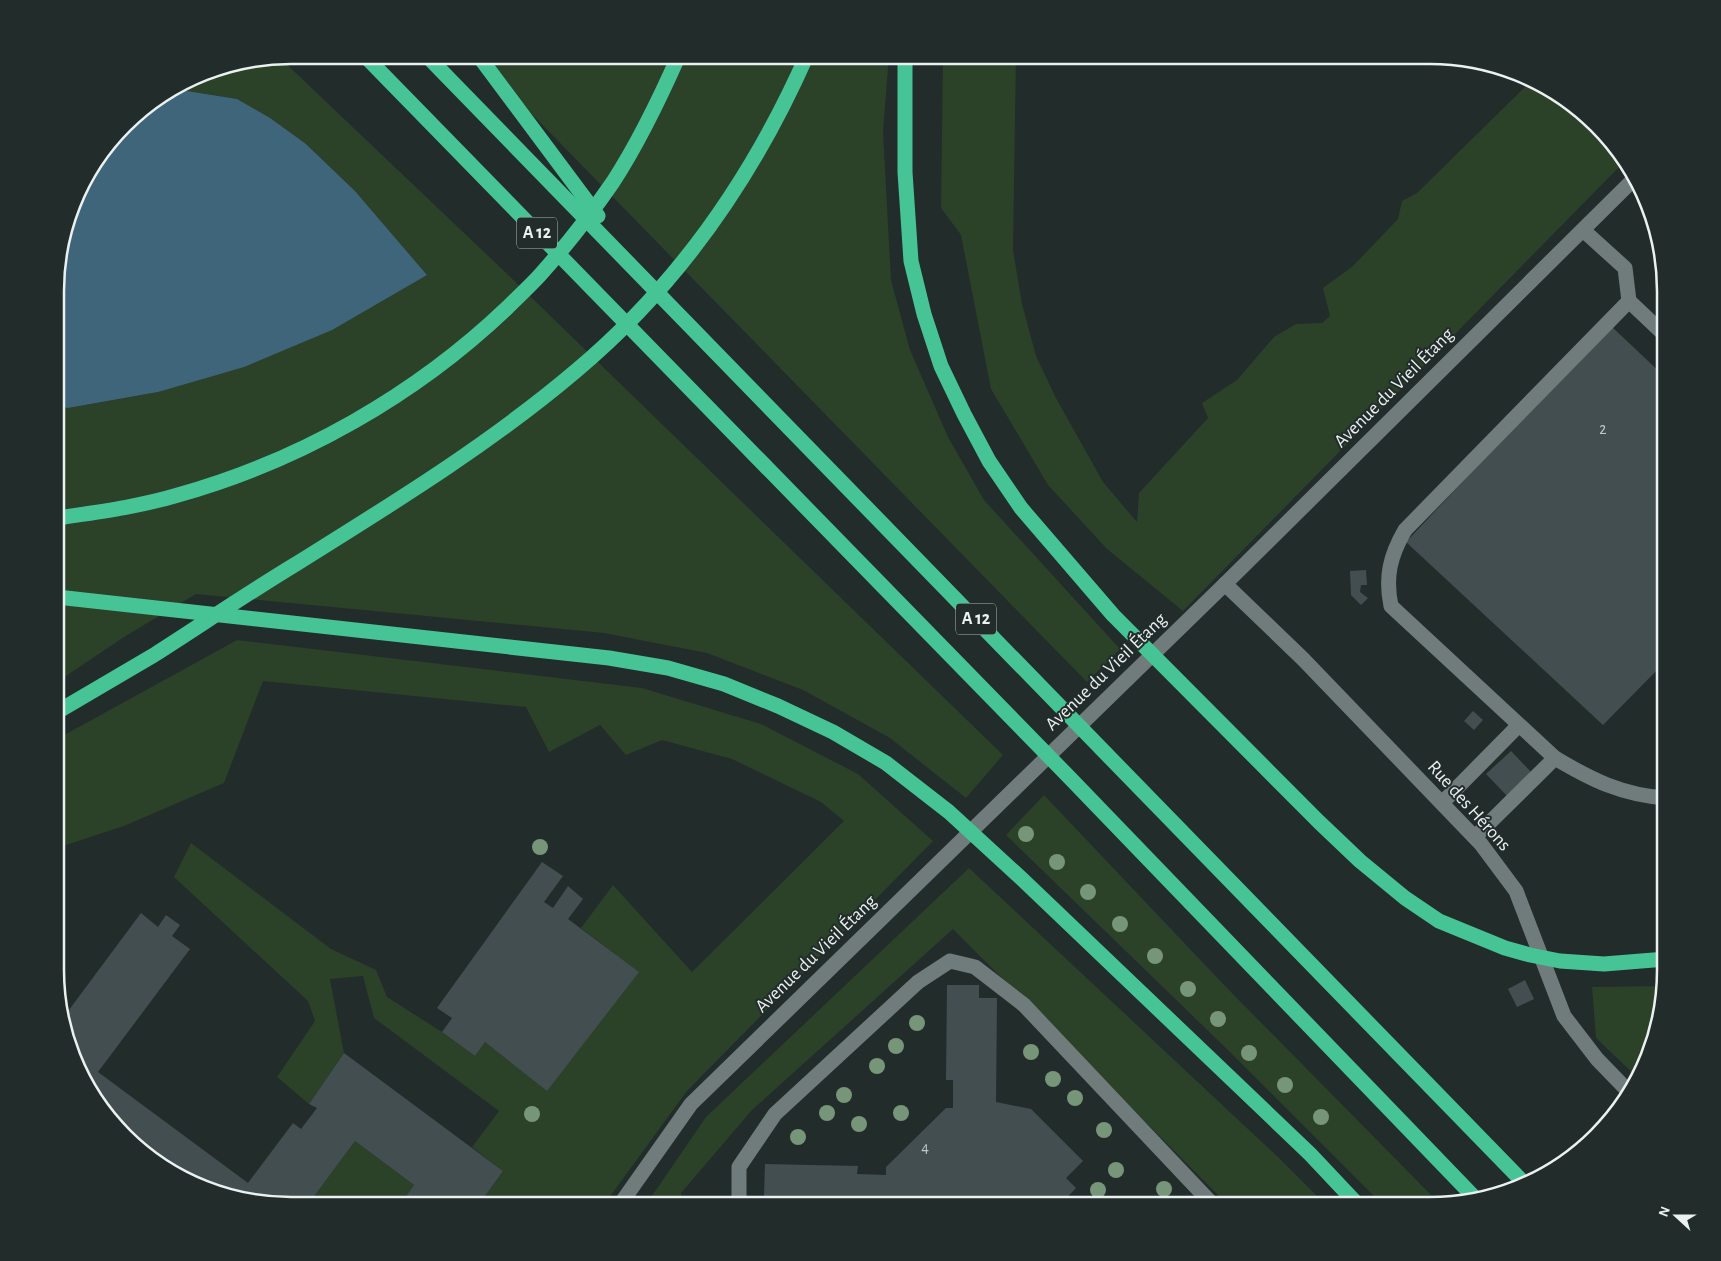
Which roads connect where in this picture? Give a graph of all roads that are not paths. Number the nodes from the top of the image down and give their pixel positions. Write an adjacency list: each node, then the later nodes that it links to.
1 (373, 64): 24 (highway, A 12)
2 (435, 64): 9 (highway, A 12)
3 (485, 64): 9 (highway)
4 (675, 64): 12 (highway)
5 (803, 64): 15 (highway)
6 (905, 64): 21 (highway)
7 (1630, 183): 8 (street, Avenue du Vieil Étang)
8 (1583, 230): 10 (street); 13 (street, Avenue du Vieil Étang)
9 (645, 279): 23 (highway, A 12)
10 (1629, 301): 11 (street); 16 (street)
11 (1657, 327)
12 (64, 517)
13 (1225, 584): 19 (street, Rue des Hérons); 25 (street, Avenue du Vieil Étang)
14 (64, 598): 28 (highway)
15 (64, 708)
16 (1520, 725): 17 (street); 19 (street)
17 (1555, 758): 18 (street); 20 (street)
18 (1657, 797)
19 (1442, 803): 20 (street, Rue des Hérons)
20 (1475, 837): 22 (street, Rue des Hérons)
21 (1657, 960)
22 (1625, 1088)
23 (1520, 1179)
24 (1471, 1194)
25 (625, 1197)
26 (740, 1197): 27 (street)
27 (1205, 1197)
28 (1351, 1197)

